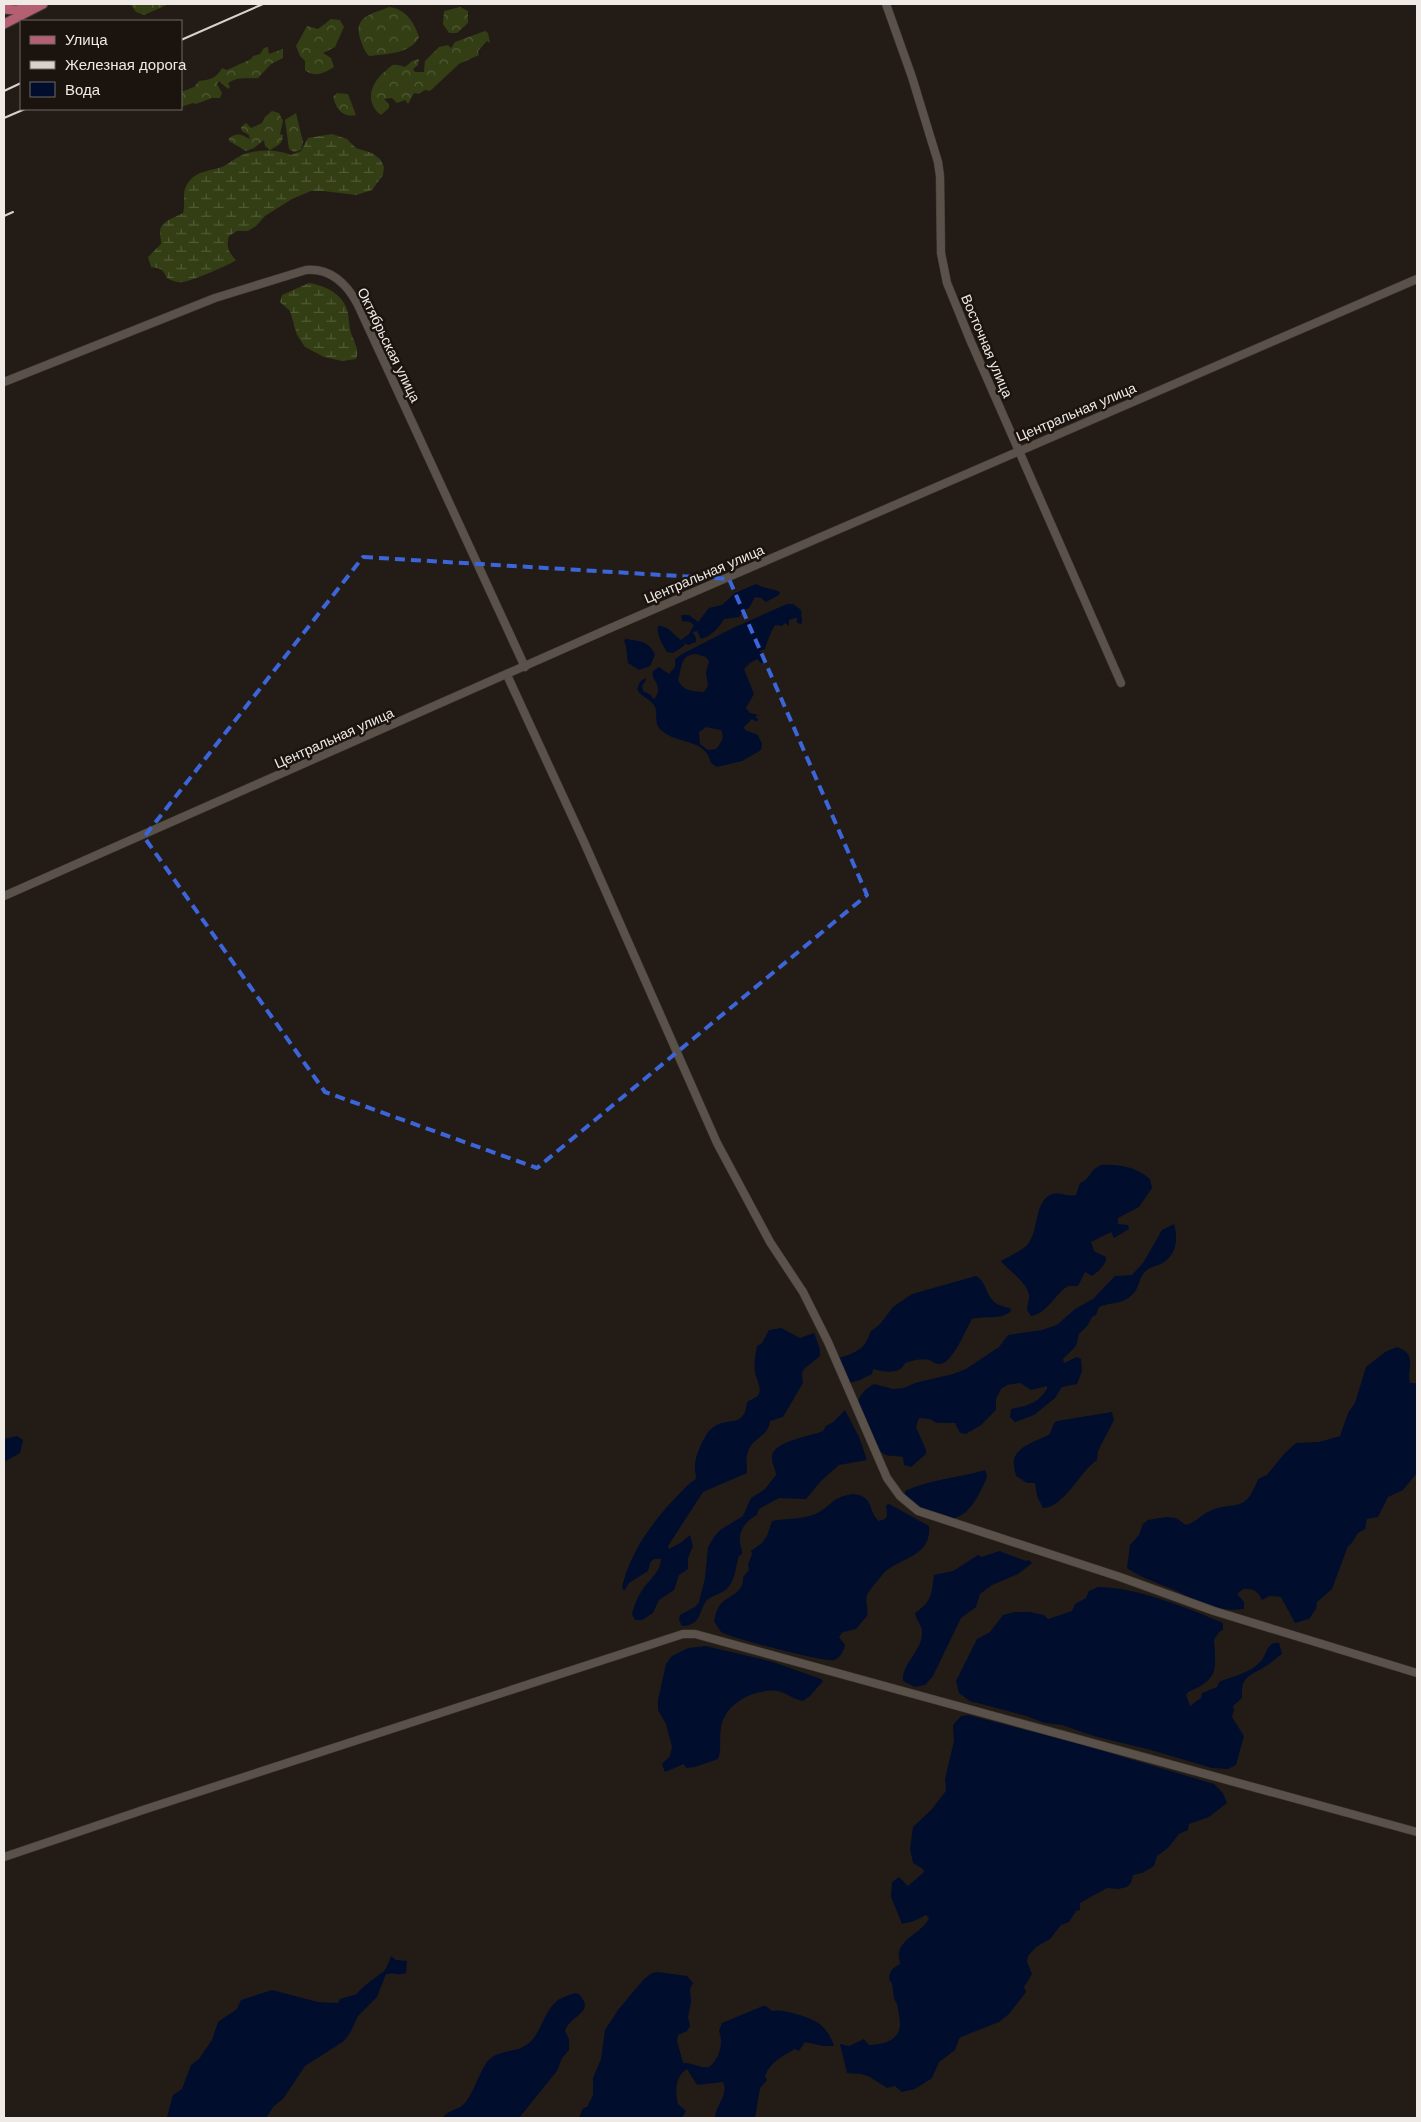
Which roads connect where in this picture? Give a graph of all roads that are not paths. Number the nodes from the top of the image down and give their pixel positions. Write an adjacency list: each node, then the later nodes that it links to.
1 (43, 4): 5 (main road)
2 (886, 4): 8 (street, Восточная улица)
3 (33, 5): 4 (main road); 5 (main road)
4 (4, 9)
5 (4, 24)
6 (1417, 279): 8 (street, Центральная улица)
7 (4, 382): 9 (street, Октябрьская улица)
8 (1019, 451): 9 (street, Центральная улица); 11 (street, Восточная улица)
9 (525, 666): 10 (street, Центральная улица)
10 (507, 675): 12 (street, Центральная улица); 13 (street)
11 (1121, 683)
12 (4, 896)
13 (1417, 1673)
14 (1417, 1832): 15 (street)
15 (4, 1857)

